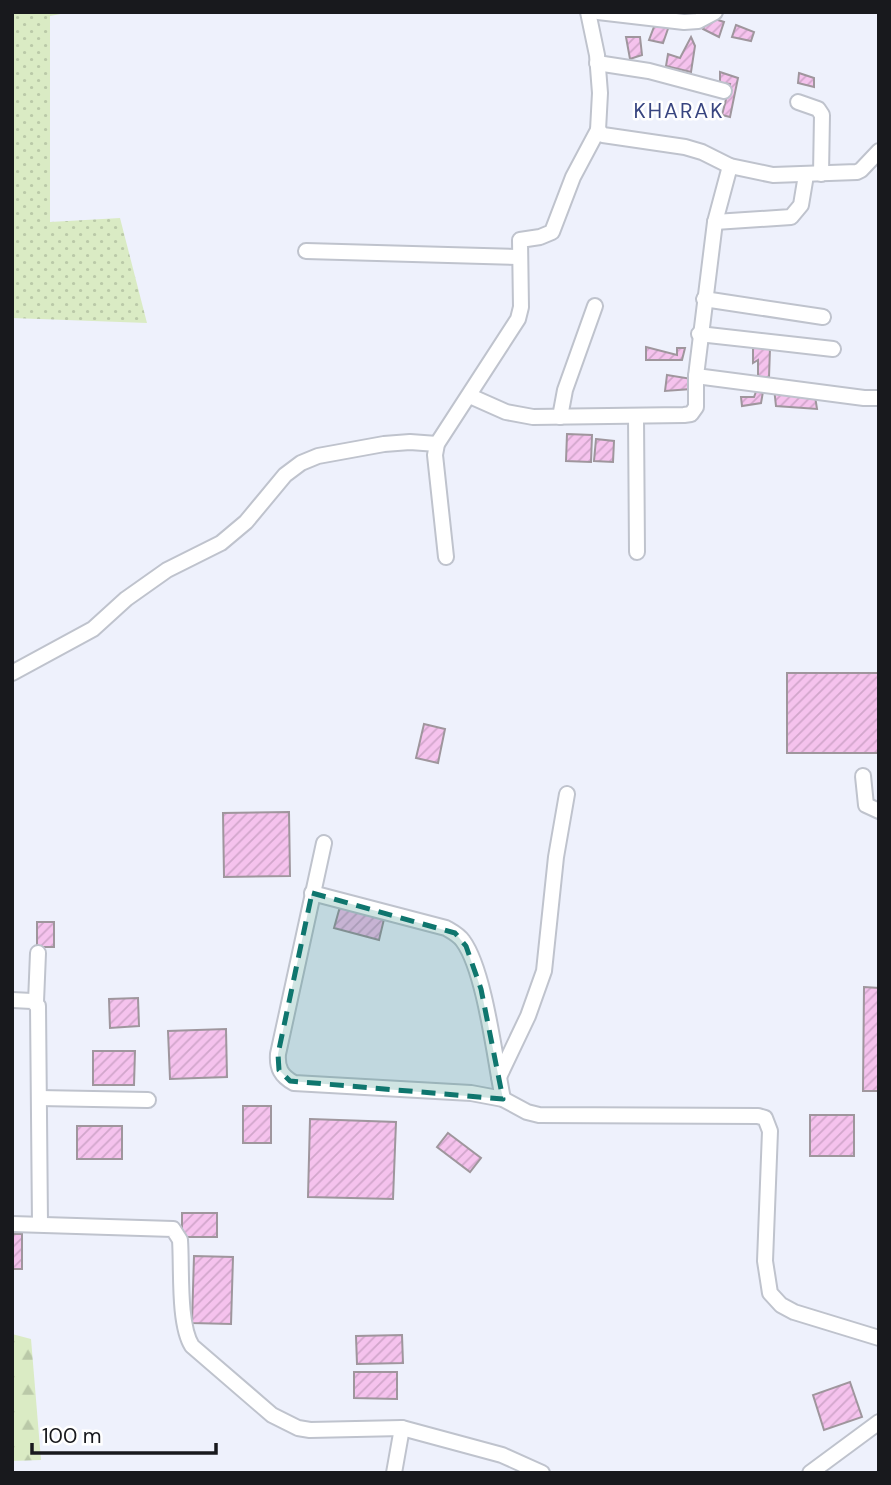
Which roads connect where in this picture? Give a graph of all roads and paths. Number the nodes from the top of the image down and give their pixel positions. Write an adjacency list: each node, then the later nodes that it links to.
1 (588, 12): 4 (street)
2 (598, 12): 3 (street)
3 (715, 12)
4 (597, 63): 5 (street); 7 (street)
5 (724, 91)
6 (798, 102): 10 (street)
7 (598, 130): 9 (street); 13 (street)
8 (879, 151): 10 (street)
9 (730, 166): 10 (street); 11 (street)
10 (814, 174): 11 (street)
11 (715, 222): 14 (street)
12 (306, 251): 13 (street)
13 (519, 257): 20 (street)
14 (704, 299): 16 (street); 17 (street)
15 (595, 306): 22 (street)
16 (823, 317)
17 (699, 334): 18 (street); 19 (street)
18 (833, 349)
19 (695, 376): 21 (street); 23 (street)
20 (470, 396): 22 (street); 24 (street)
21 (879, 398)
22 (560, 417): 23 (street)
23 (636, 417): 25 (street)
24 (437, 444): 26 (street); 27 (street)
25 (637, 552)
26 (446, 557)
27 (12, 673)
28 (863, 776): 30 (street)
29 (567, 794): 36 (street)
30 (879, 811)
31 (324, 843): 32 (street)
32 (312, 893): 36 (street); 38 (street)
33 (38, 953): 35 (street)
34 (12, 1000): 35 (street)
35 (36, 1002): 37 (street)
36 (499, 1077): 38 (street)
37 (39, 1098): 39 (street); 41 (street)
38 (503, 1099): 42 (street)
39 (148, 1100)
40 (12, 1224): 41 (street)
41 (40, 1224): 44 (street)
42 (879, 1338)
43 (879, 1422): 47 (street)
44 (402, 1428): 45 (street); 46 (street)
45 (394, 1473)
46 (541, 1473)
47 (810, 1473)

